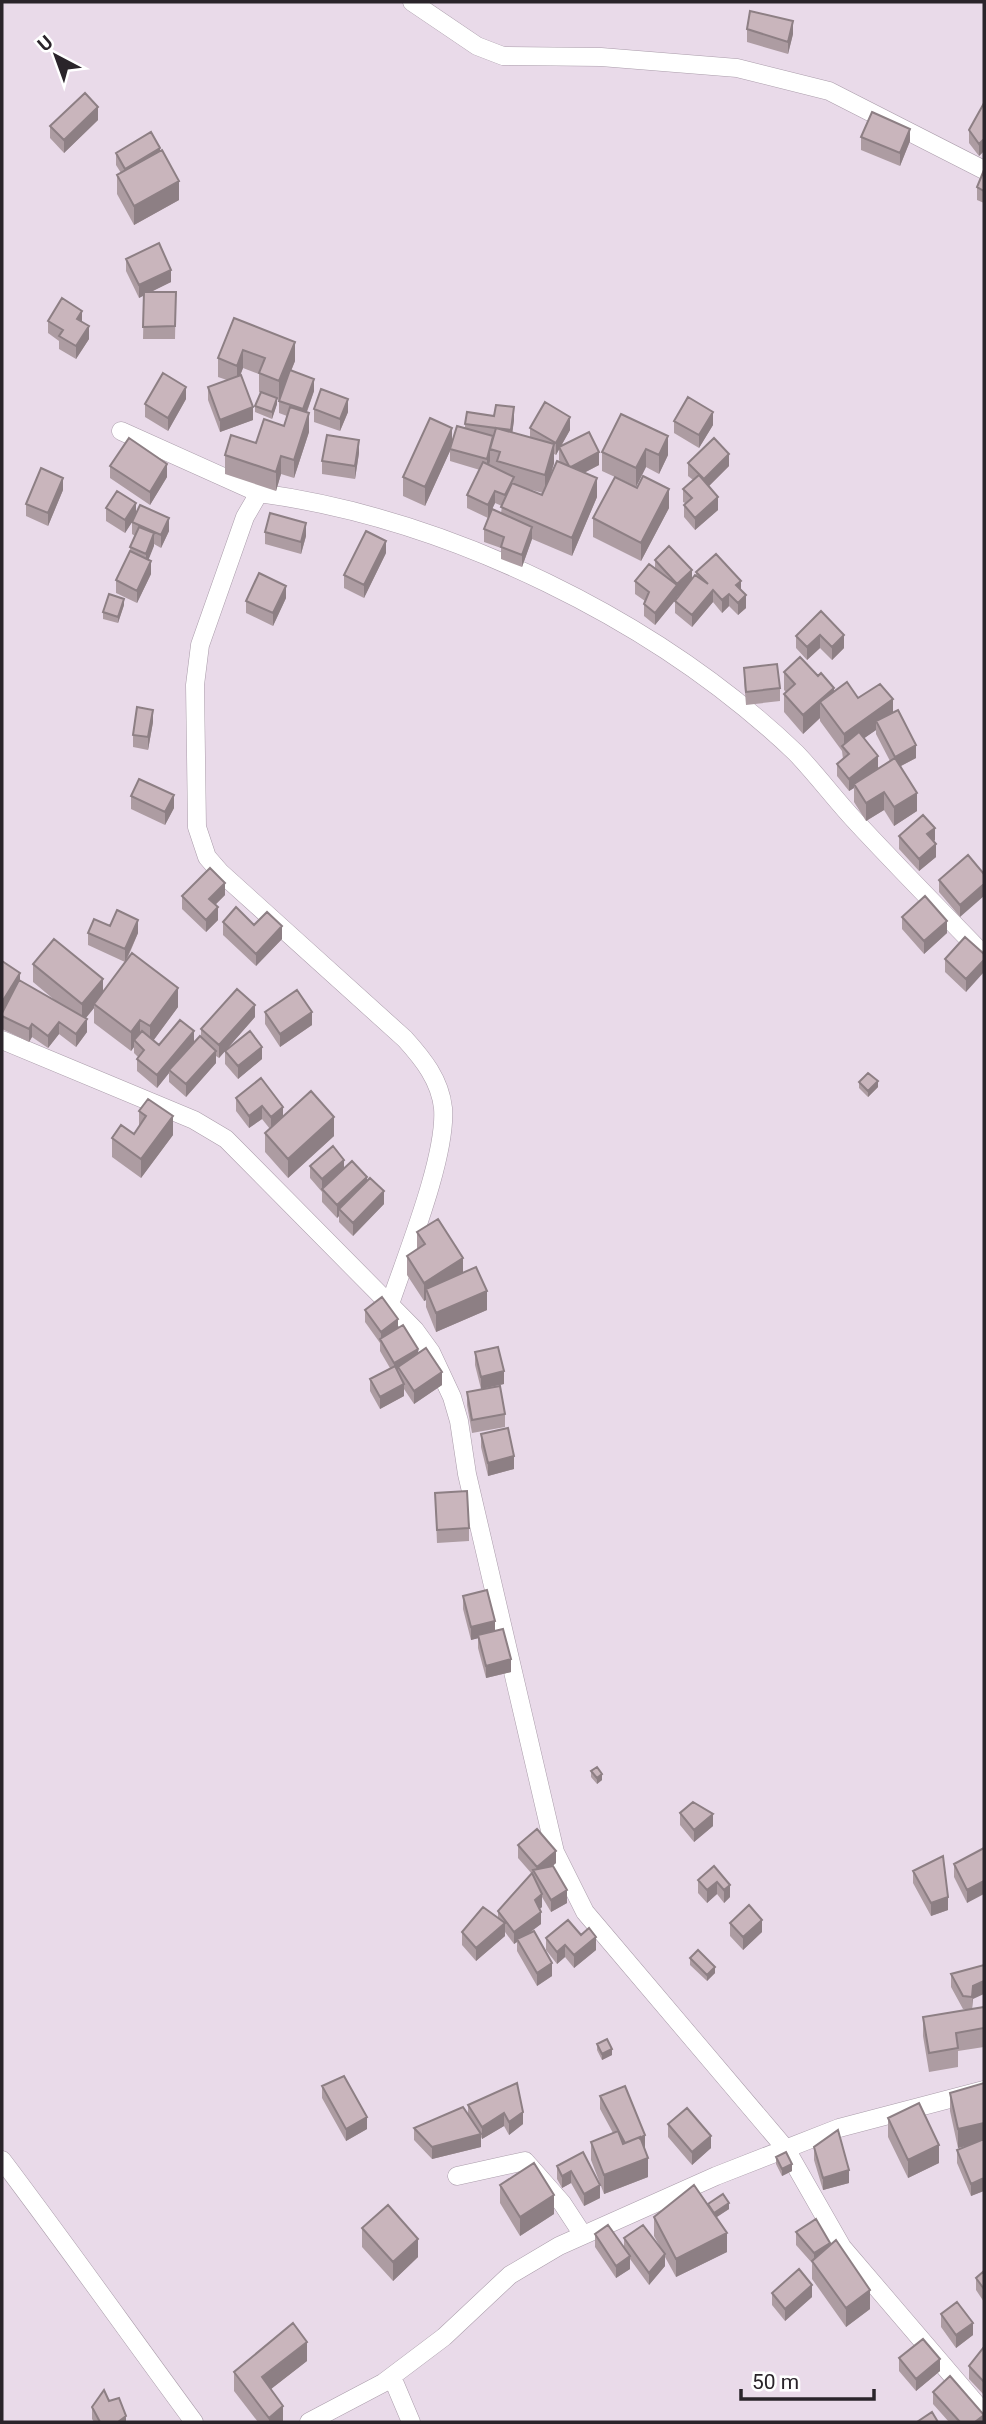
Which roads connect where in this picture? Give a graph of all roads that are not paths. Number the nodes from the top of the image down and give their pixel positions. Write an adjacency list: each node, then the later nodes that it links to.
1 (412, 2): 2 (street)
2 (984, 170)
3 (121, 431): 4 (street)
4 (259, 494): 5 (street); 7 (street)
5 (984, 955)
6 (2, 1040): 7 (street)
7 (390, 1304): 9 (street)
8 (984, 2090): 9 (street)
9 (786, 2149): 12 (street); 14 (street)
10 (2, 2160): 15 (street)
11 (457, 2176): 12 (street)
12 (583, 2235): 13 (street)
13 (392, 2377): 16 (street); 17 (street)
14 (984, 2413)
15 (194, 2422)
16 (309, 2422)
17 (411, 2422)

